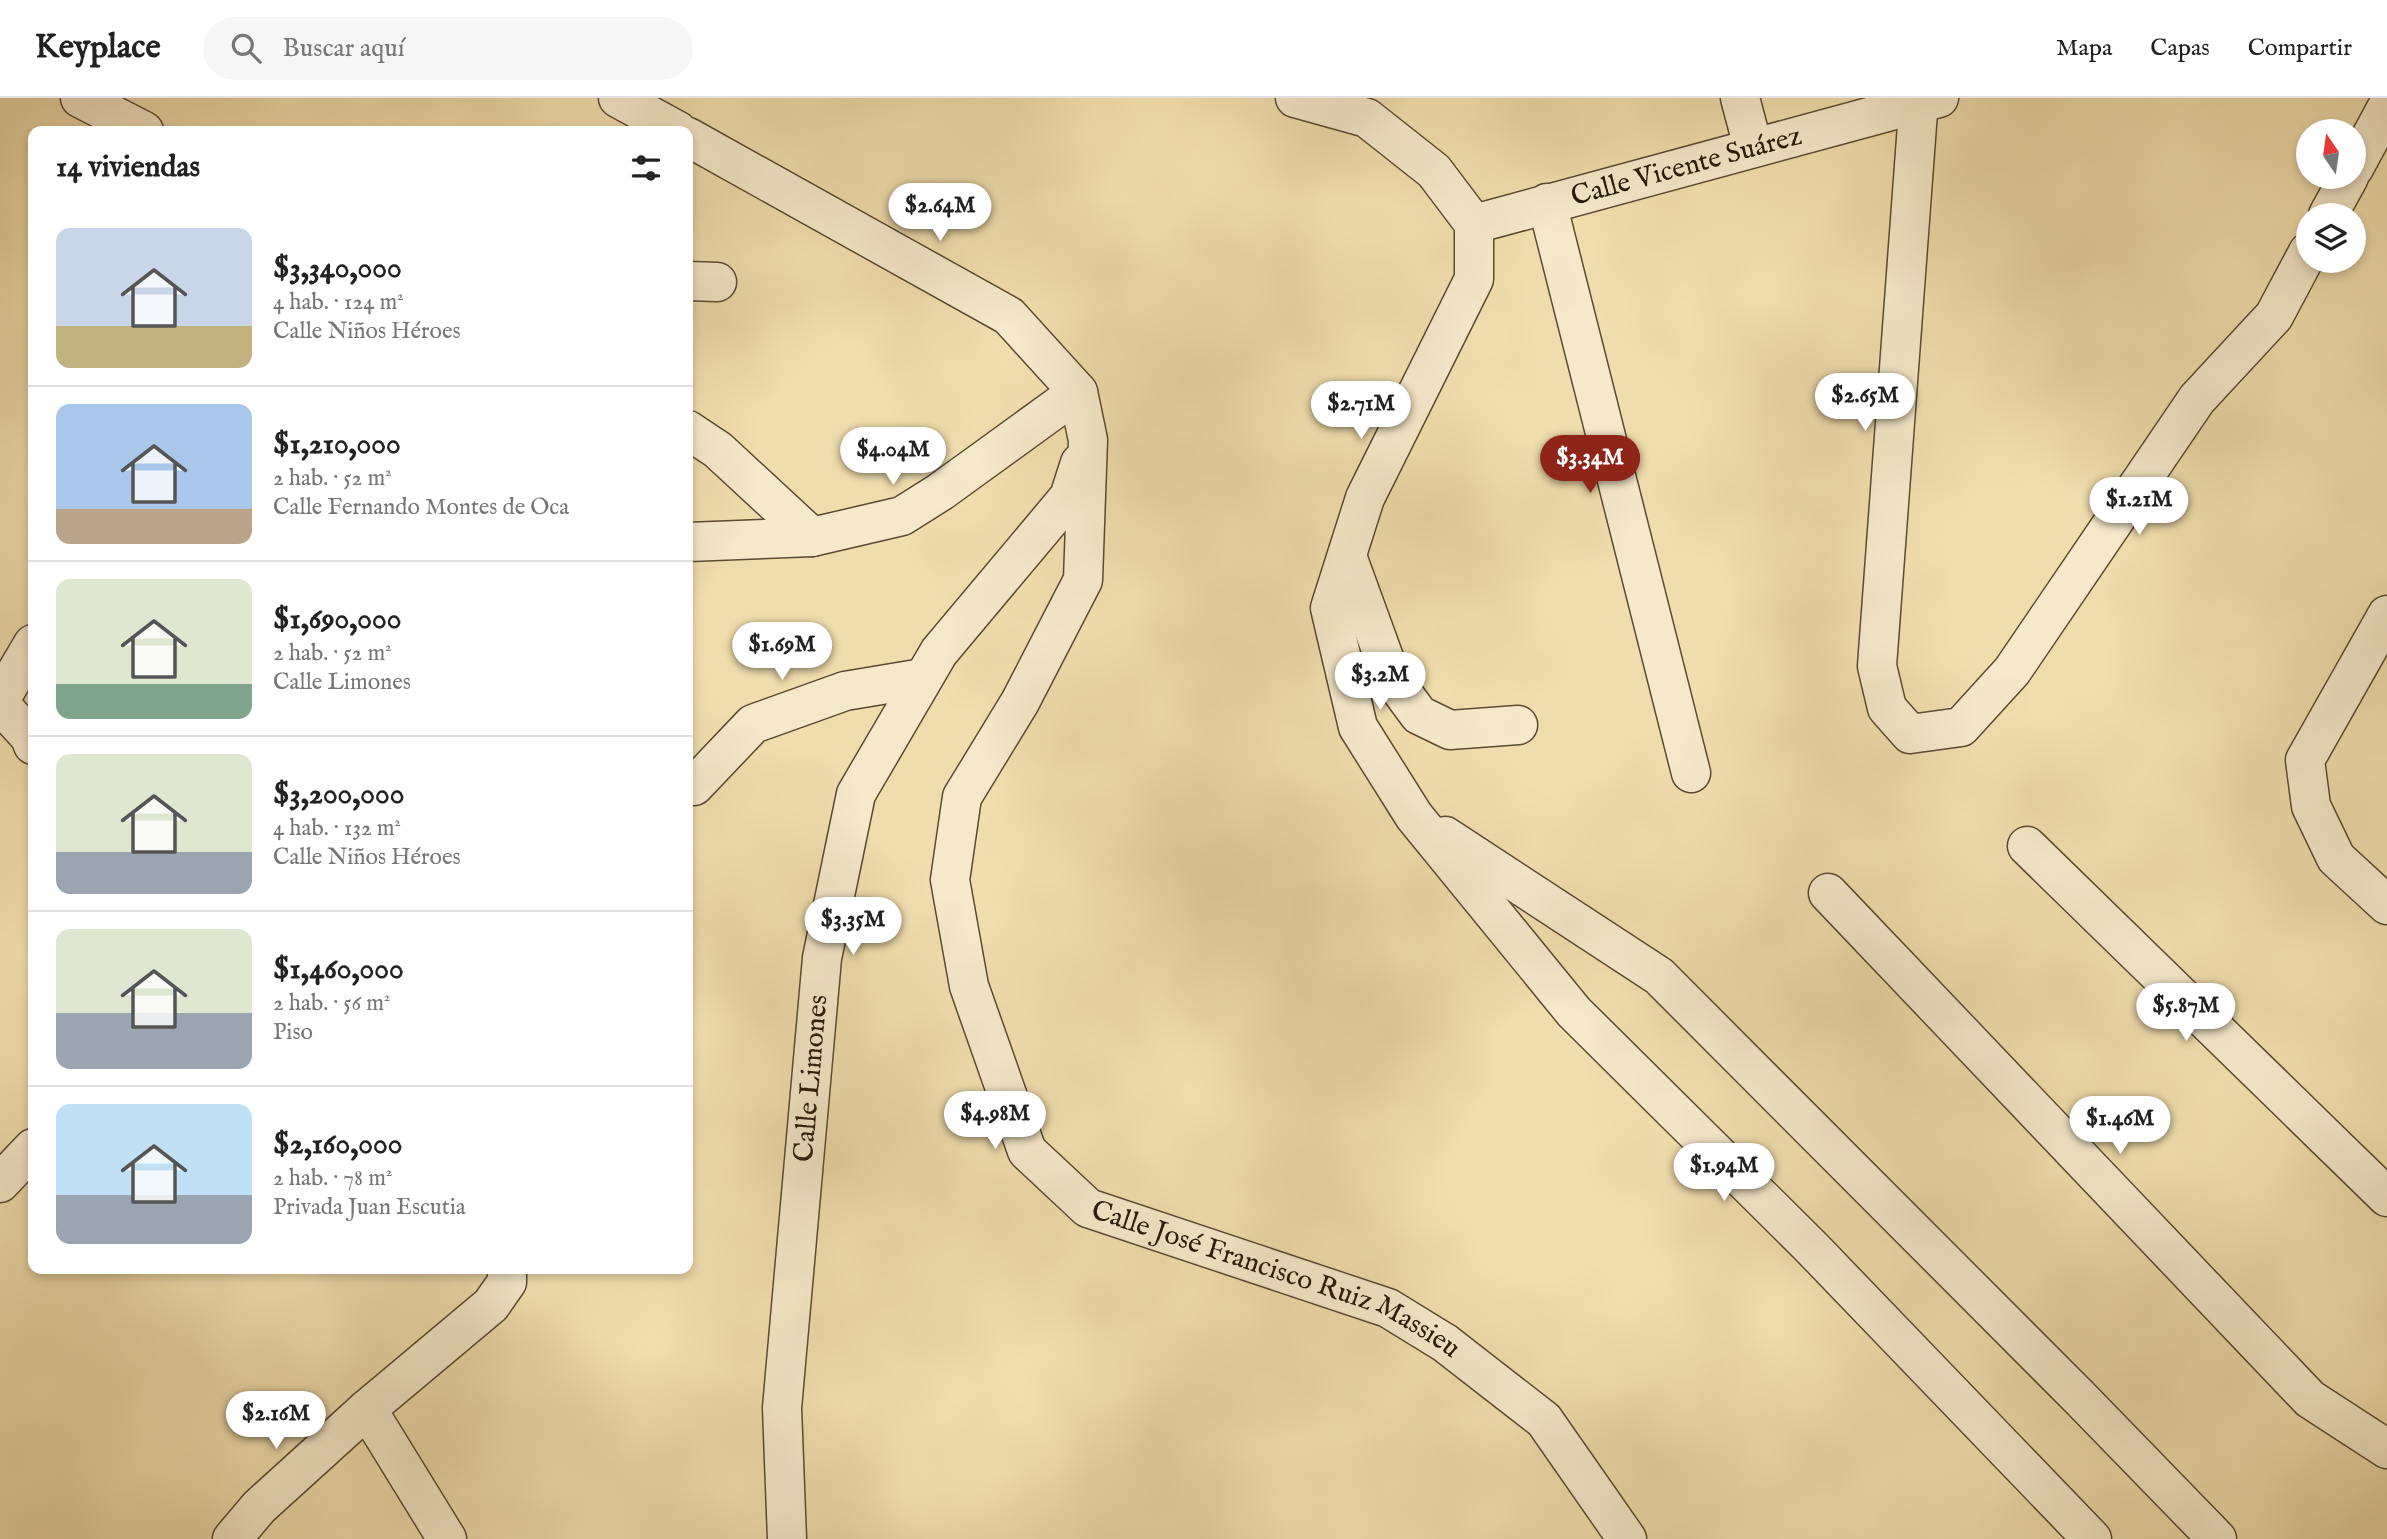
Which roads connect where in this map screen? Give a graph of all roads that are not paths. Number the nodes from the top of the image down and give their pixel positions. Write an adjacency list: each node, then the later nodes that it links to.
1 (80, 98): 7 (street)
2 (618, 98): 8 (street)
3 (1295, 98): 13 (street)
4 (1740, 98): 11 (street)
5 (1926, 99): 11 (street, Calle Vicente Suárez); 14 (street)
6 (2387, 107): 10 (street)
7 (134, 126)
8 (669, 126)
9 (693, 140): 15 (street)
10 (2366, 146)
11 (1753, 147): 12 (street, Calle Vicente Suárez)
12 (1547, 203): 13 (street, Calle Vicente Suárez); 27 (street)
13 (1474, 224): 20 (street)
14 (2297, 273)
15 (1078, 392): 17 (street, Calle José Francisco Ruiz Massieu); 18 (street)
16 (693, 433): 18 (street)
17 (1088, 440): 23 (street, Calle Limones); 42 (street, Calle José Francisco Ruiz Massieu)
18 (812, 537): 19 (street)
19 (693, 542)
20 (1347, 556): 25 (street); 29 (street)
21 (2387, 615): 32 (street)
22 (28, 653): 24 (street)
23 (923, 678): 28 (street); 41 (street, Calle Limones)
24 (0, 702): 26 (street)
25 (1518, 725)
26 (28, 735)
27 (1690, 773)
28 (694, 786)
29 (1414, 816): 43 (street); 44 (street)
30 (2027, 846): 35 (street)
31 (1828, 893): 38 (street)
32 (2387, 905)
33 (28, 1154): 34 (street)
34 (0, 1183)
35 (2387, 1197)
36 (507, 1274): 37 (street)
37 (367, 1409): 39 (street); 40 (street)
38 (2387, 1449)
39 (232, 1539)
40 (447, 1539)
41 (787, 1539)
42 (1627, 1539)
43 (2092, 1539)
44 (2217, 1539)

